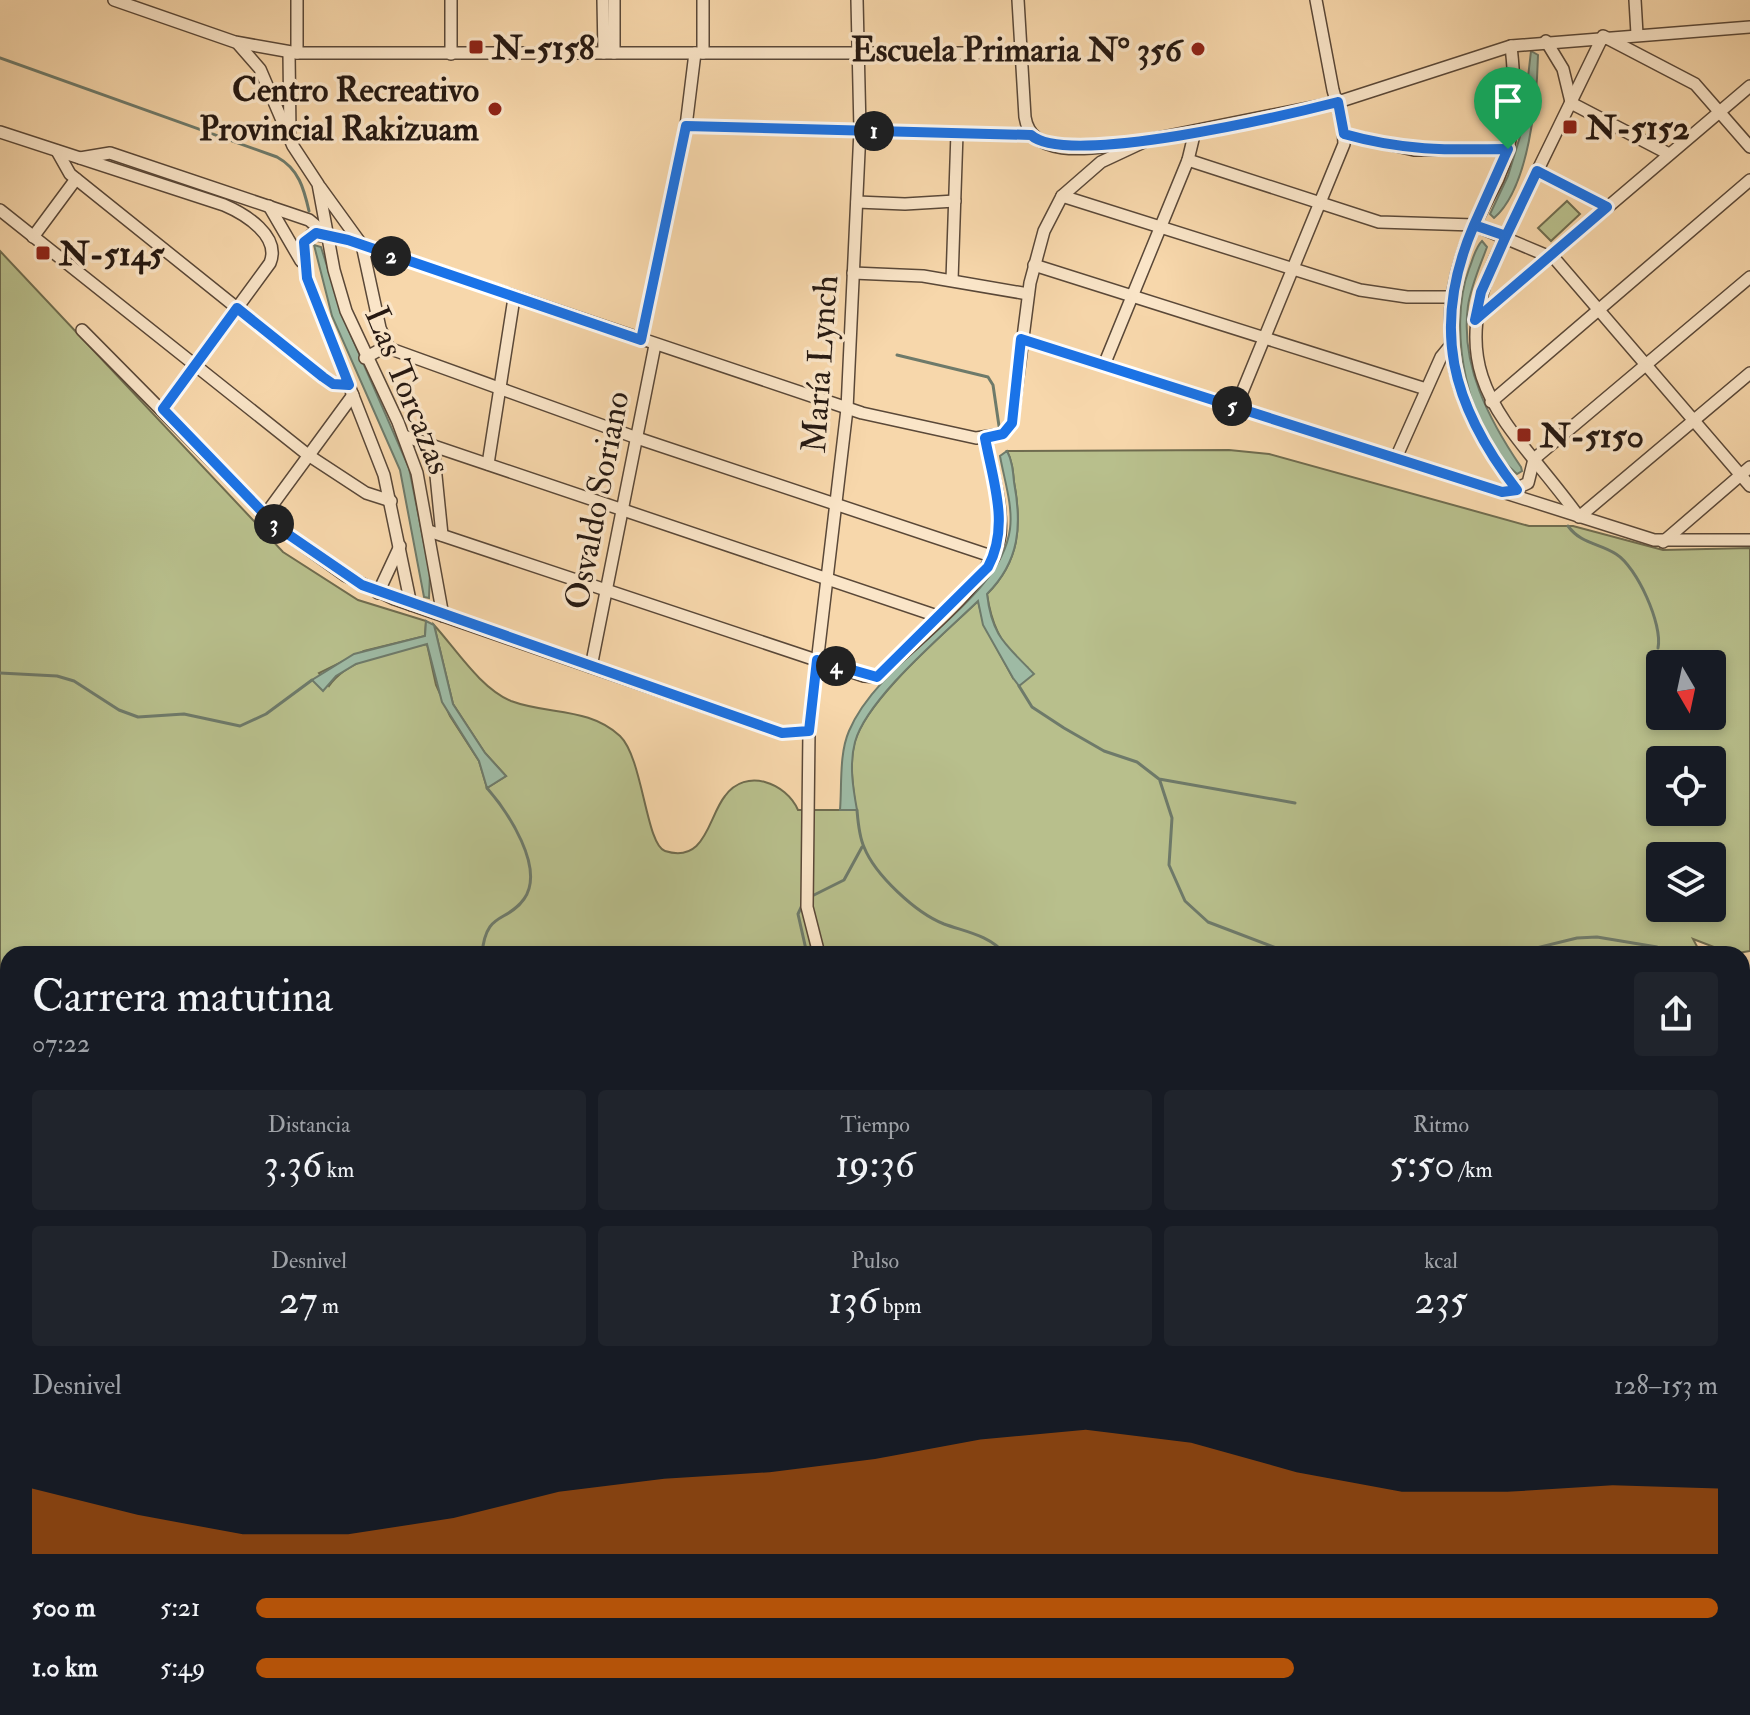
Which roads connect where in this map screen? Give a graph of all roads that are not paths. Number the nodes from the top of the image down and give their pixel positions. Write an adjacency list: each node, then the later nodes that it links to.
1 (114, 0): 15 (street)
2 (297, 0): 17 (street)
3 (451, 0): 22 (street)
4 (603, 0): 18 (street)
5 (614, 0): 18 (street)
6 (703, 0): 19 (street)
7 (857, 0): 20 (street, María Lynch)
8 (1018, 0): 21 (street)
9 (1316, 0): 24 (street)
10 (1635, 0): 12 (street)
11 (1750, 27): 12 (street)
12 (1637, 34): 13 (street)
13 (1603, 36): 14 (street); 25 (street); 26 (street)
14 (1546, 41): 16 (street); 25 (street)
15 (235, 42): 17 (street); 35 (street, Las Torcazas)
16 (1511, 46): 24 (street); 37 (street)
17 (293, 53): 22 (street); 35 (street)
18 (609, 53): 19 (street); 22 (street)
19 (699, 53): 20 (street); 27 (street)
20 (858, 53): 21 (street); 28 (street, María Lynch)
21 (1022, 53): 33 (street)
22 (451, 54)
23 (1750, 86): 26 (street)
24 (1338, 102): 29 (street); 32 (street)
25 (1571, 103): 39 (street); 42 (street)
26 (1719, 111): 36 (street); 39 (street)
27 (686, 126): 28 (street); 76 (street)
28 (860, 130): 31 (street); 48 (street, María Lynch)
29 (1195, 131): 34 (street); 41 (street)
30 (0, 132): 38 (street)
31 (957, 133): 33 (street); 47 (street)
32 (1344, 134): 37 (street); 49 (street)
33 (1031, 135): 34 (street)
34 (1148, 140): 46 (street)
35 (293, 146): 45 (street, Las Torcazas)
36 (1750, 147)
37 (1508, 149): 53 (street)
38 (57, 151): 40 (street); 43 (street)
39 (1669, 154): 51 (street)
40 (80, 158): 43 (street); 50 (street); 70 (street)
41 (1188, 160): 49 (street); 54 (street)
42 (1537, 171): 51 (street); 56 (street)
43 (73, 176): 57 (street); 70 (street)
44 (1750, 180): 71 (street)
45 (318, 184): 55 (street, Las Torcazas); 58 (street)
46 (1062, 196): 54 (street); 61 (street)
47 (955, 201): 48 (street); 65 (street)
48 (857, 202): 63 (street, María Lynch)
49 (1322, 204): 53 (street); 62 (street)
50 (269, 206): 55 (street); 60 (street)
51 (1607, 207): 59 (street)
52 (0, 210): 57 (street)
53 (1474, 225): 56 (street); 68 (street)
54 (1160, 228): 62 (street); 67 (street)
55 (327, 234): 58 (street); 60 (street); 80 (street, Las Torcazas)
56 (1506, 236): 59 (street); 72 (street)
57 (33, 237): 83 (street)
58 (362, 245): 69 (street); 79 (street)
59 (1549, 257): 71 (street); 72 (street)
60 (304, 264): 87 (street)
61 (1034, 265): 66 (street); 67 (street)
62 (1294, 270): 68 (street); 74 (street)
63 (853, 273): 65 (street); 91 (street, María Lynch)
64 (1750, 277): 81 (street)
65 (952, 280): 66 (street)
66 (1028, 294): 75 (street)
67 (1132, 296): 74 (street); 82 (street)
68 (1451, 297): 78 (street)
69 (514, 298): 76 (street); 85 (street)
70 (237, 308): 83 (street); 87 (street)
71 (1599, 309): 81 (street); 88 (street)
72 (1475, 320): 88 (street)
73 (82, 330): 90 (street)
74 (1265, 338): 86 (street); 89 (street)
75 (1021, 339): 82 (street); 95 (street)
76 (641, 340): 77 (street)
77 (655, 345): 91 (street); 94 (street, Osvaldo Soriano)
78 (1450, 346): 86 (street); 103 (street)
79 (389, 348): 80 (street); 85 (street)
80 (365, 358): 93 (street, Las Torcazas)
81 (1646, 364): 92 (street); 99 (street)
82 (1104, 365): 89 (street)
83 (193, 366): 90 (street); 97 (street)
84 (1750, 373): 92 (street)
85 (500, 388): 94 (street); 100 (street)
86 (1426, 389): 98 (street)
87 (351, 390): 97 (street); 105 (street)
88 (1491, 402): 99 (street)
89 (1236, 407): 98 (street)
90 (163, 409): 108 (street)
91 (847, 409): 95 (street); 106 (street, María Lynch)
92 (1694, 420): 101 (street); 109 (street)
93 (404, 436): 96 (street); 110 (street, Las Torcazas)
94 (637, 438): 106 (street); 107 (street, Osvaldo Soriano)
95 (985, 438): 114 (street)
96 (433, 446): 100 (street); 110 (street)
97 (308, 455): 105 (street); 108 (street)
98 (1396, 458): 104 (street)
99 (1534, 459): 103 (street); 109 (street)
100 (488, 464): 107 (street)
101 (1745, 471): 102 (street); 112 (street)
102 (1750, 486)
103 (1517, 490): 104 (street)
104 (1502, 492): 109 (street)
105 (391, 501): 113 (street)
106 (836, 504): 114 (street); 115 (street, María Lynch)
107 (622, 510): 115 (street); 116 (street, Osvaldo Soriano)
108 (265, 515): 117 (street)
109 (1579, 517): 112 (street)
110 (436, 533): 116 (street); 119 (street, Las Torcazas)
111 (1750, 540): 112 (street)
112 (1663, 542)
113 (401, 546): 117 (street); 118 (street)
114 (994, 557): 120 (street)
115 (827, 579): 120 (street); 121 (street, María Lynch)
116 (607, 589): 121 (street); 122 (street, Osvaldo Soriano)
117 (378, 593): 118 (street)
118 (411, 605): 119 (street)
119 (443, 616): 122 (street)
120 (940, 617): 121 (street)
121 (817, 660): 123 (street, María Lynch)
122 (591, 667): 123 (street)
123 (809, 731): 124 (street, María Lynch)
124 (817, 946)

